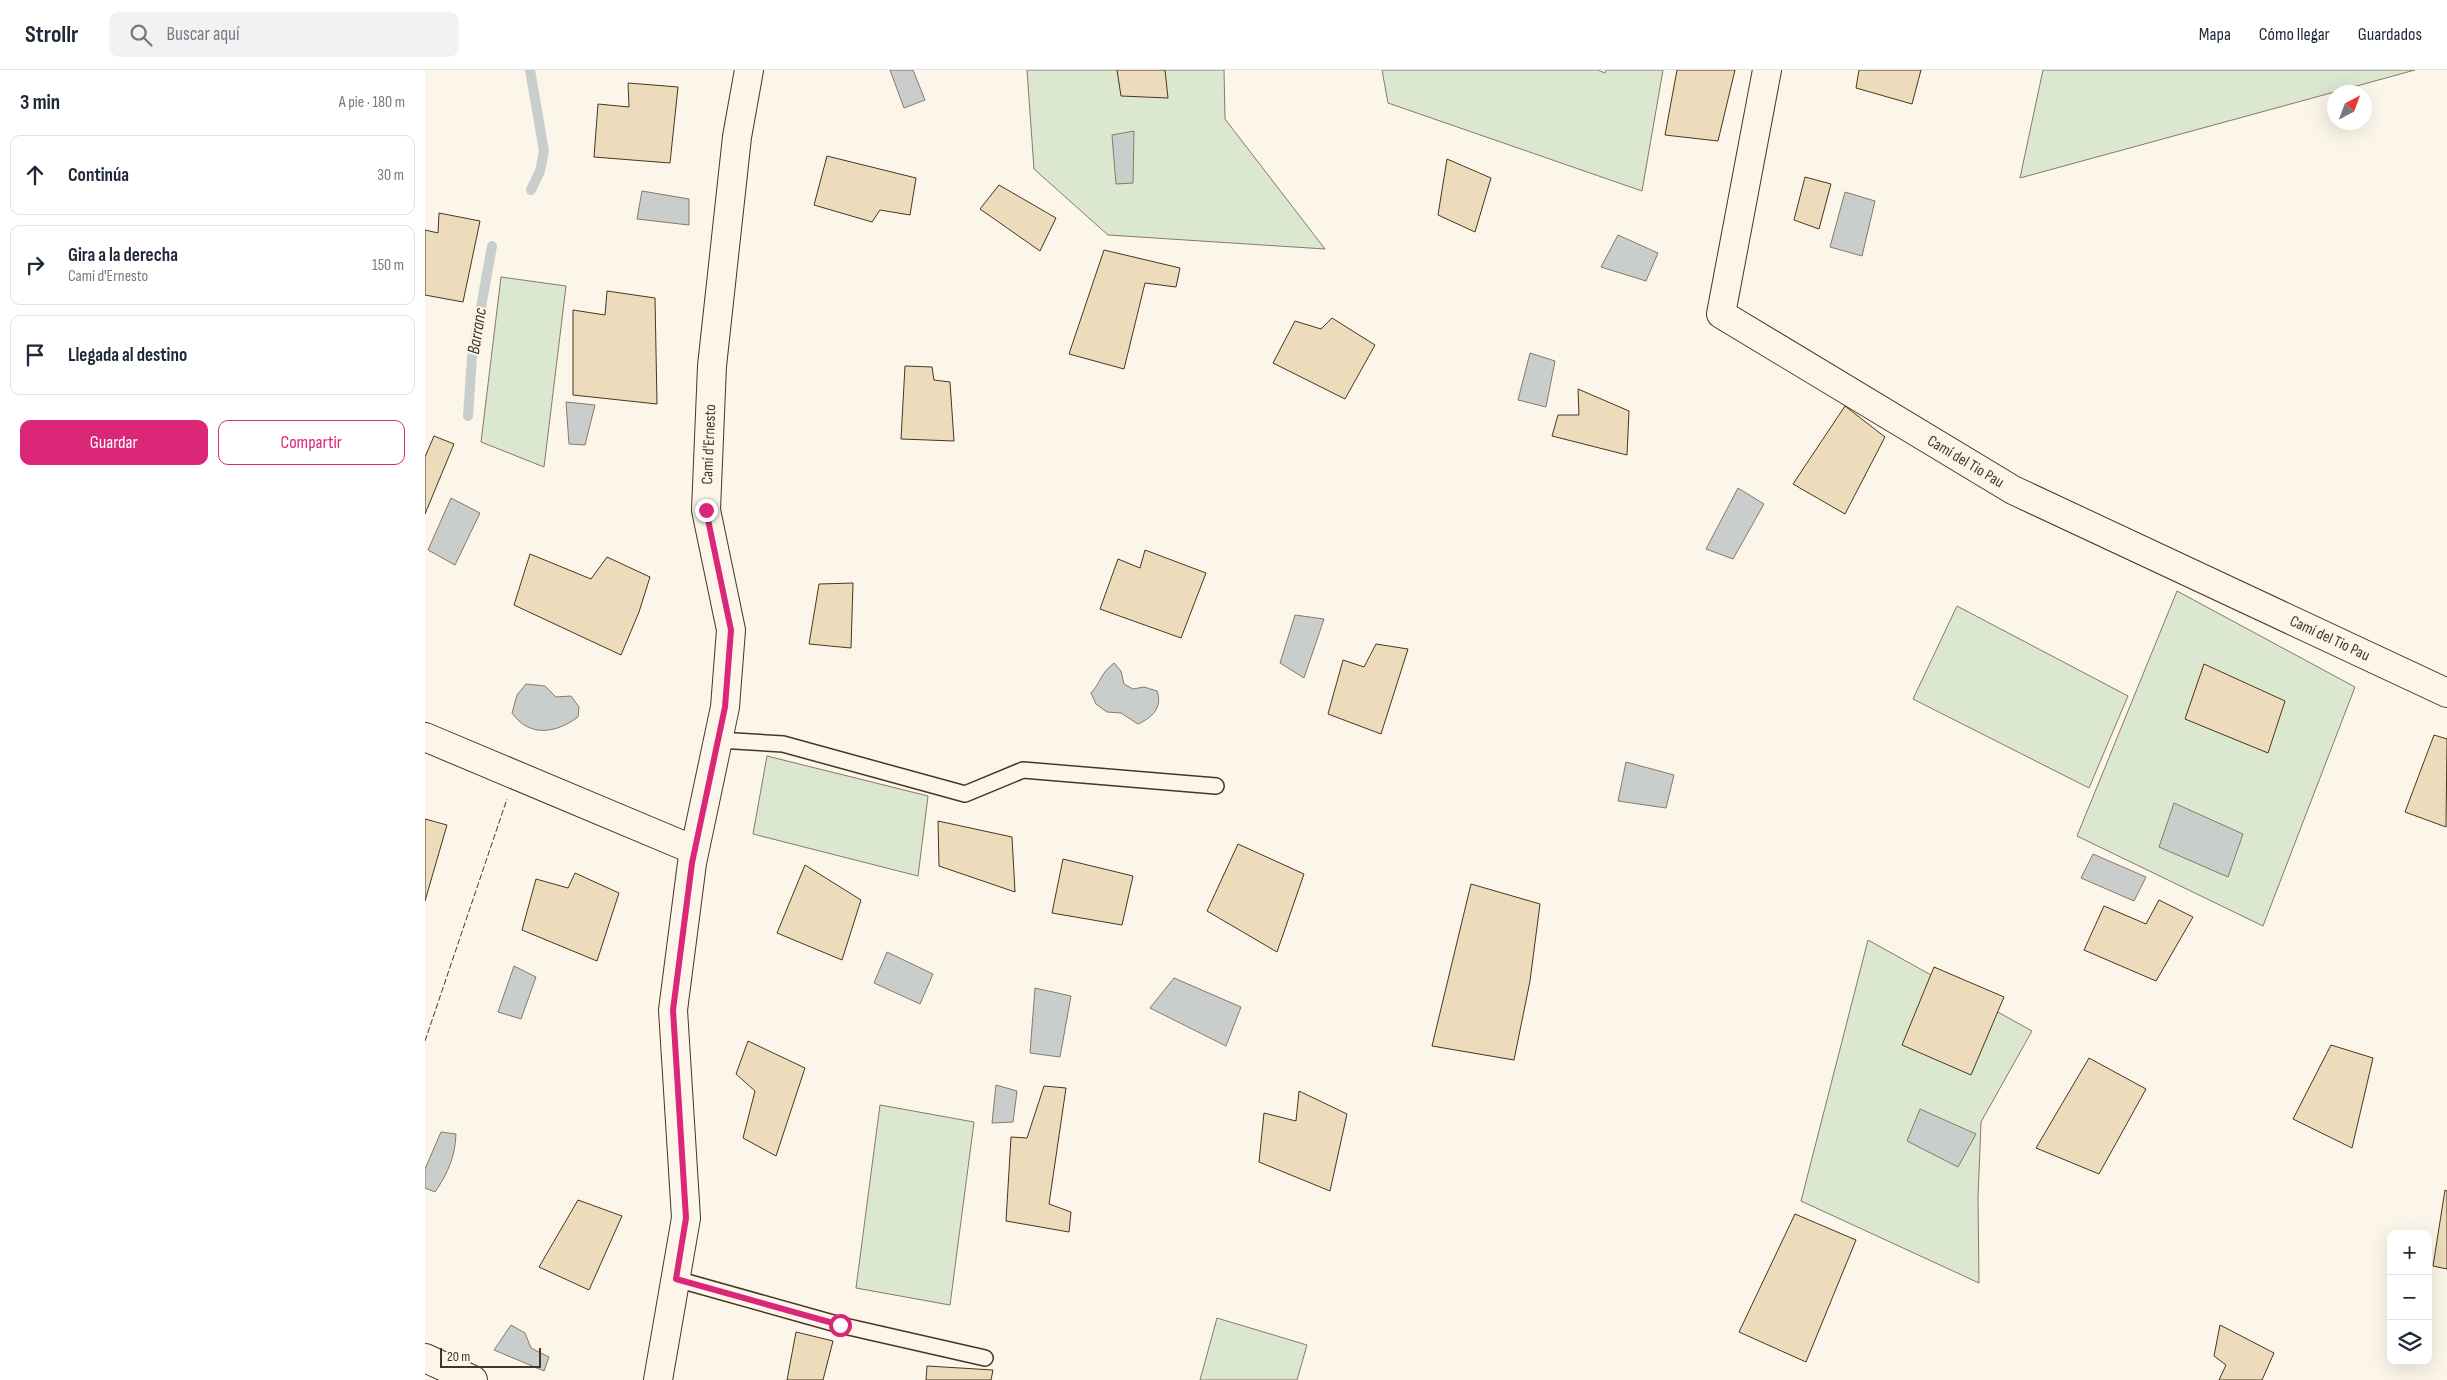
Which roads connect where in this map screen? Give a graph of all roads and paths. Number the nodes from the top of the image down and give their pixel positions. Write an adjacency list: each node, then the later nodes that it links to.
1 (749, 70): 5 (street, Camí d'Ernesto)
2 (1767, 70): 3 (street, Camí del Tio Pau)
3 (2447, 693)
4 (425, 737): 7 (street)
5 (718, 740): 6 (lane); 7 (street, Camí d'Ernesto)
6 (1216, 786)
7 (694, 850): 8 (street, Camí d'Ernesto)
8 (676, 1279): 10 (lane); 12 (street, Camí d'Ernesto)
9 (425, 1358): 11 (street)
10 (985, 1358)
11 (473, 1380)
12 (658, 1380)

